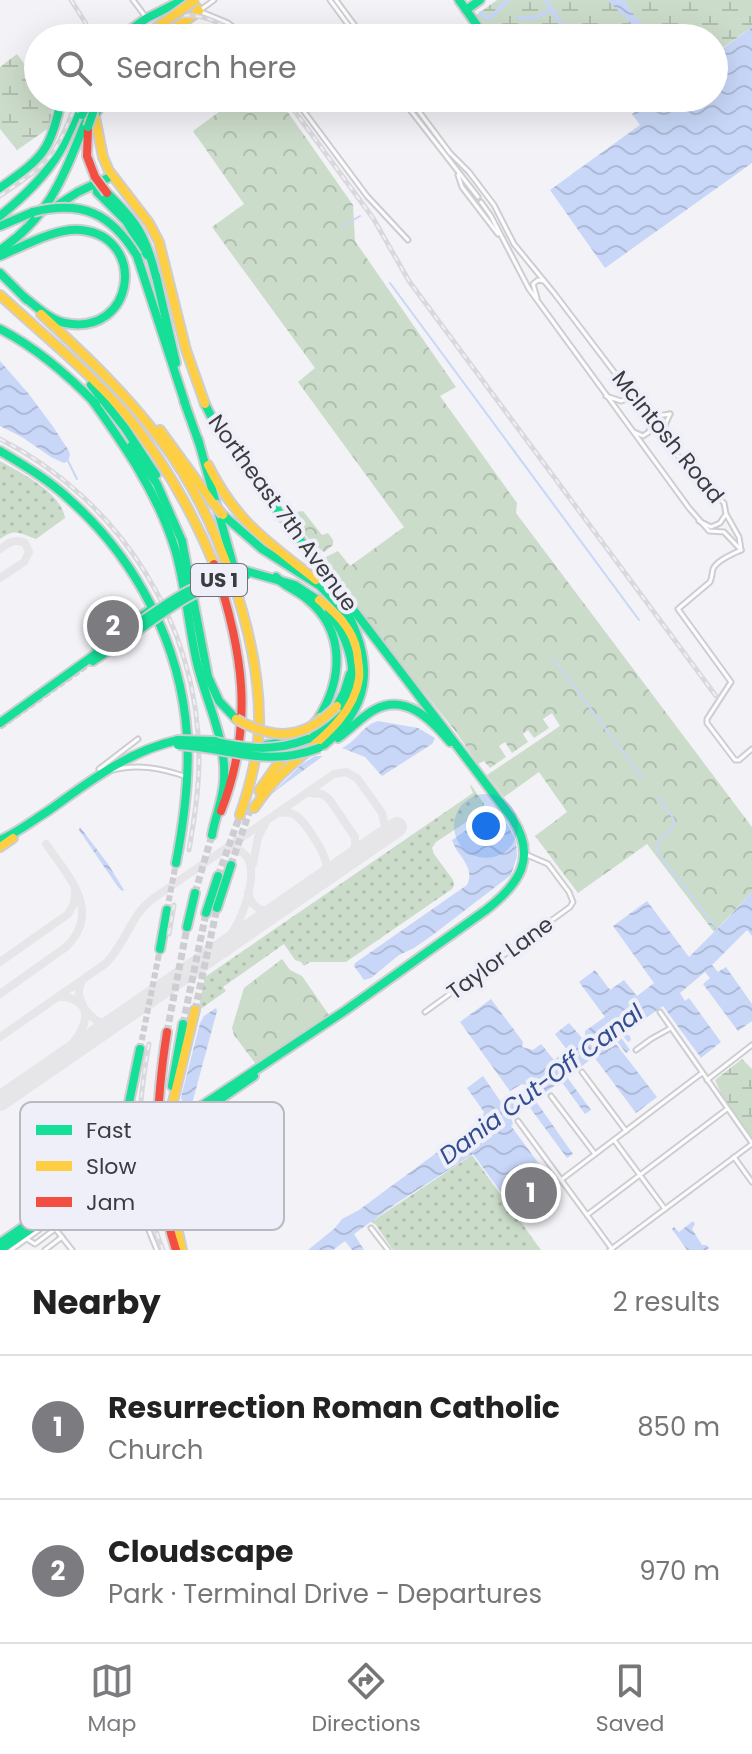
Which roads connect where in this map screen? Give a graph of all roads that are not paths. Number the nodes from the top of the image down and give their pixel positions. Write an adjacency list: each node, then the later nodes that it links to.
1 (133, 0): 12 (street)
2 (183, 0): 12 (main road)
3 (193, 0): 11 (main road); 14 (main road, bridge)
4 (204, 0): 15 (main road, bridge)
5 (214, 0): 11 (street)
6 (330, 0): 18 (street)
7 (336, 0): 19 (street)
8 (459, 0): 10 (main road)
9 (480, 0): 10 (main road)
10 (466, 10): 20 (main road)
11 (199, 11): 16 (main road); 17 (street)
12 (147, 18): 13 (main road)
13 (139, 24)
14 (161, 24)
15 (170, 24)
16 (181, 24)
17 (228, 24)
18 (348, 24)
19 (354, 24)
20 (476, 24)
21 (59, 112): 37 (main road)
22 (76, 112): 38 (main road)
23 (87, 112): 32 (main road, bridge)
24 (90, 112): 32 (main road, bridge)
25 (93, 112): 30 (main road, Northeast 7th Avenue)
26 (98, 112): 30 (main road)
27 (304, 112): 41 (street)
28 (412, 112): 31 (street, McIntosh Road)
29 (420, 112): 33 (street, McIntosh Road)
30 (95, 115): 35 (main road, Northeast 7th Avenue)
31 (417, 119): 33 (street); 34 (street, McIntosh Road)
32 (85, 122): 36 (main road); 38 (main road); 39 (main road)
33 (428, 123): 46 (street, McIntosh Road)
34 (456, 171): 42 (street, McIntosh Road); 42 (street, McIntosh Road)
35 (112, 176): 36 (main road); 84 (main road, Northeast 7th Avenue)
36 (96, 180): 39 (main road); 45 (main road); 45 (main road, bridge)
37 (0, 188)
38 (0, 216)
39 (35, 223): 43 (main road)
40 (0, 226): 56 (main road, bridge)
41 (408, 240)
42 (503, 240): 49 (street, McIntosh Road)
43 (0, 253): 48 (main road)
44 (0, 273): 48 (main road, US 1)
45 (156, 277): 56 (main road)
46 (544, 281): 49 (street); 53 (street, McIntosh Road)
47 (0, 295): 51 (main road, US 1)
48 (24, 297): 55 (main road, US 1)
49 (538, 302): 52 (street, McIntosh Road)
50 (0, 329): 54 (main road)
51 (75, 364): 54 (main road, US 1); 65 (main road)
52 (606, 396): 53 (street); 59 (street, McIntosh Road)
53 (633, 397): 57 (street, McIntosh Road)
54 (92, 400): 65 (main road)
55 (130, 401): 71 (main road, bridge); 72 (main road, US 1)
56 (185, 403): 60 (main road)
57 (638, 404): 58 (street, McIntosh Road); 59 (street)
58 (648, 417): 61 (street, McIntosh Road); 61 (street)
59 (631, 430): 64 (street, McIntosh Road)
60 (198, 439): 71 (main road); 72 (main road)
61 (670, 445): 63 (street, McIntosh Road)
62 (0, 451): 70 (main road)
63 (726, 514): 64 (street, McIntosh Road); 66 (street)
64 (699, 521): 66 (street)
65 (182, 541): 74 (main road, bridge)
66 (741, 550): 82 (street)
67 (246, 574): 68 (main road); 73 (main road, bridge); 75 (main road, bridge)
68 (276, 577): 69 (main road); 76 (main road)
69 (319, 600): 74 (main road); 76 (main road)
70 (153, 608): 73 (main road); 85 (main road)
71 (349, 616): 81 (main road)
72 (248, 636): 86 (main road, US 1)
73 (91, 657): 75 (main road)
74 (351, 662): 79 (main road, bridge)
75 (61, 678): 77 (main road)
76 (320, 717): 79 (main road, bridge)
77 (0, 723)
78 (138, 739): 83 (street)
79 (212, 741): 80 (main road, bridge)
80 (178, 743): 81 (main road, bridge); 83 (main road)
81 (322, 747): 84 (main road)
82 (752, 749)
83 (100, 772): 85 (street); 87 (main road)
84 (479, 774): 90 (main road, Northeast 7th Avenue)
85 (187, 777): 92 (main road)
86 (240, 815)
87 (24, 827): 88 (main road); 89 (main road)
88 (0, 840)
89 (0, 847)
90 (524, 854): 91 (street); 94 (main road)
91 (539, 859): 94 (street); 103 (street, Taylor Lane)
92 (176, 863)
93 (231, 865): 97 (main road)
94 (522, 867): 111 (main road)
95 (218, 876): 99 (main road)
96 (195, 893): 100 (main road)
97 (217, 908)
98 (167, 910): 101 (main road)
99 (206, 913)
100 (187, 927)
101 (160, 949)
102 (195, 1010): 119 (main road)
103 (425, 1012)
104 (660, 1012): 106 (street)
105 (183, 1024): 118 (main road)
106 (671, 1028): 110 (street); 113 (street)
107 (167, 1032): 117 (main road)
108 (752, 1045): 114 (street)
109 (140, 1049): 116 (main road)
110 (636, 1050)
111 (278, 1058): 120 (main road); 121 (main road)
112 (582, 1072): 124 (street)
113 (702, 1073): 114 (street); 124 (street)
114 (707, 1080): 122 (street)
115 (551, 1096): 127 (street)
116 (130, 1102)
117 (159, 1102)
118 (171, 1102)
119 (173, 1102)
120 (209, 1102)
121 (211, 1102)
122 (727, 1109): 126 (street); 129 (street)
123 (518, 1121): 130 (street)
124 (626, 1131): 125 (street)
125 (614, 1140): 127 (street); 129 (street)
126 (752, 1143): 128 (street)
127 (595, 1154): 130 (street)
128 (734, 1157): 131 (street); 132 (street)
129 (640, 1175): 132 (street); 133 (street)
130 (561, 1180): 133 (street)
131 (752, 1182)
132 (665, 1209): 145 (street)
133 (587, 1215): 145 (street)
134 (371, 1228): 151 (street)
135 (23, 1230): 143 (main road)
136 (28, 1230): 146 (main road)
137 (35, 1230): 142 (street)
138 (54, 1230): 142 (street)
139 (56, 1230): 141 (street)
140 (149, 1230): 150 (street)
141 (62, 1237): 148 (street); 149 (street)
142 (27, 1239): 144 (street)
143 (0, 1243)
144 (18, 1248): 147 (street)
145 (611, 1249)
146 (0, 1250)
147 (11, 1250)
148 (45, 1250)
149 (72, 1250)
150 (157, 1250)
151 (388, 1250)

